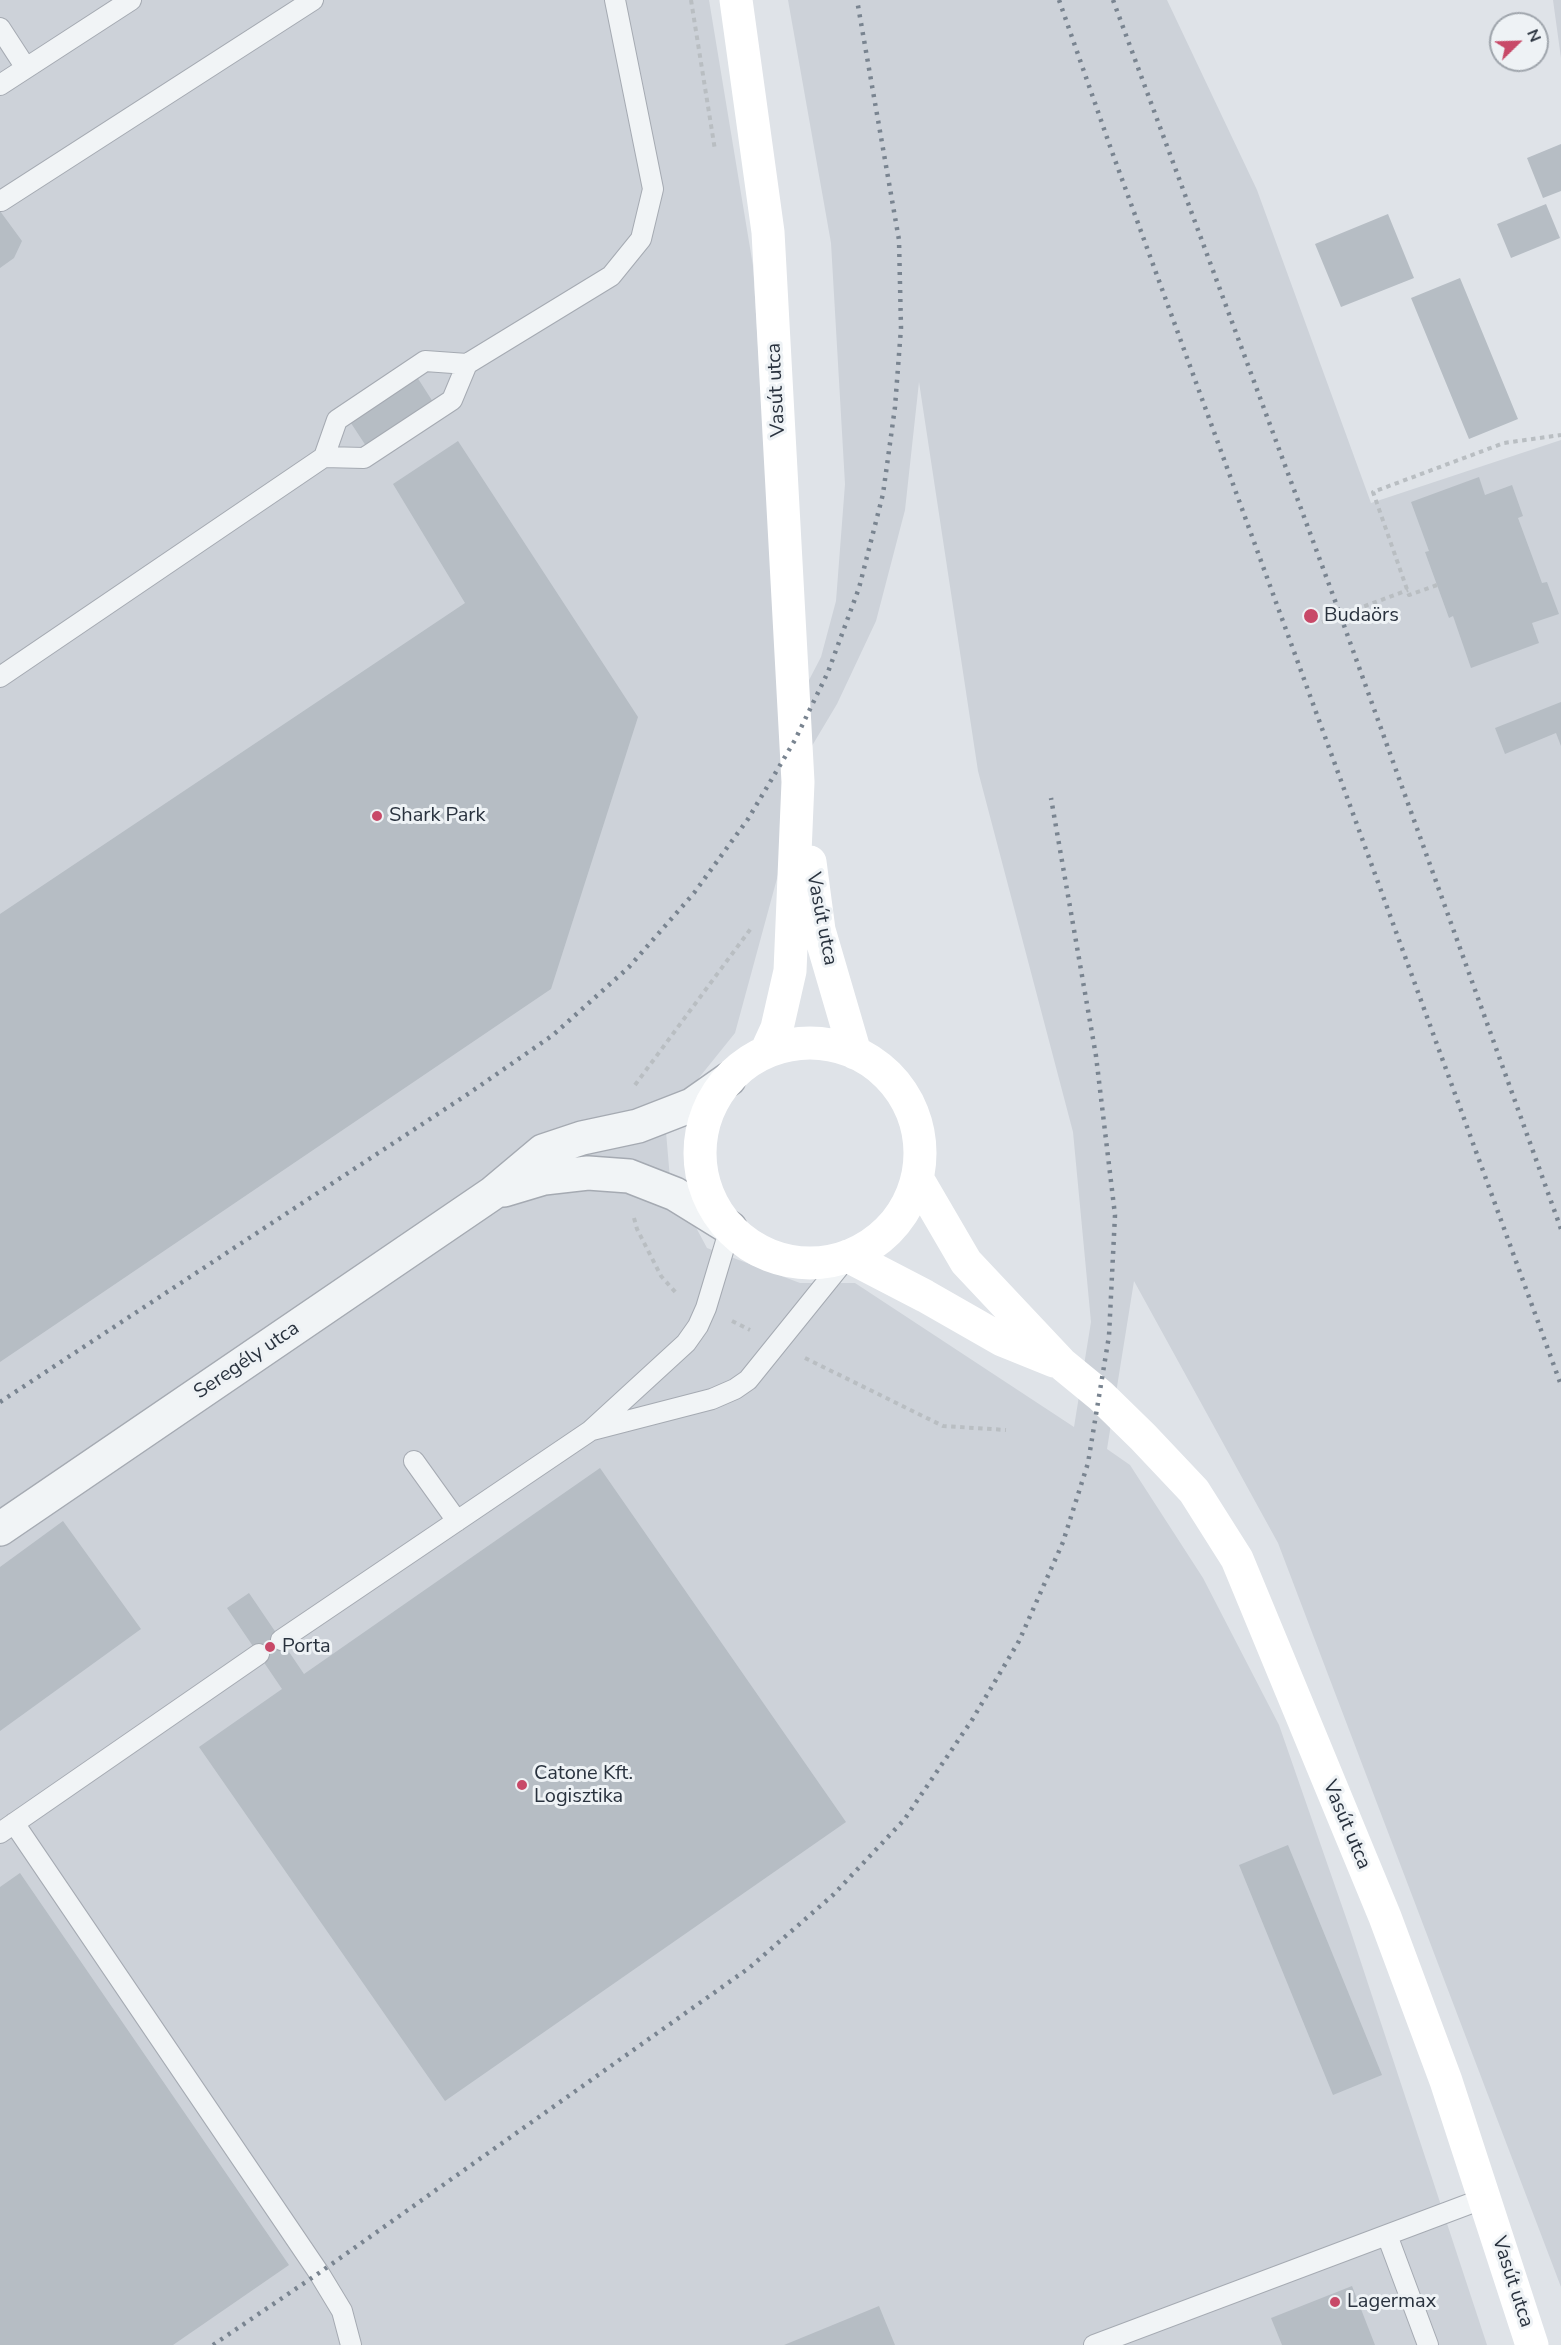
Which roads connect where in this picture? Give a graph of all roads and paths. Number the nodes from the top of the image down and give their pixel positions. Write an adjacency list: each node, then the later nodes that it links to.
1 (131, 0): 7 (lane)
2 (313, 0): 10 (lane)
3 (615, 0): 11 (lane)
4 (691, 0): 9 (path)
5 (736, 0): 18 (street, Vasút utca)
6 (0, 28): 7 (lane)
7 (26, 68): 8 (lane)
8 (0, 85)
9 (716, 153)
10 (1, 201)
11 (467, 364): 13 (lane); 13 (lane)
12 (1561, 435): 15 (path)
13 (324, 457): 17 (lane)
14 (1437, 585): 15 (path)
15 (1408, 590): 16 (path)
16 (1322, 622)
17 (0, 677)
18 (798, 782): 20 (street, Vasút utca); 21 (street, Vasút utca)
19 (759, 917): 23 (path)
20 (766, 1052): 21 (street); 22 (street)
21 (855, 1053): 25 (street)
22 (729, 1079): 23 (street, Seregély utca); 27 (street)
23 (627, 1128): 26 (street, Seregély utca)
24 (629, 1176): 26 (street, Seregély utca); 27 (street, Seregély utca); 29 (path)
25 (917, 1178): 28 (street); 31 (street, Vasút utca)
26 (493, 1193): 36 (street, Seregély utca)
27 (730, 1228): 28 (street); 29 (lane)
28 (848, 1256): 30 (lane); 31 (street, Vasút utca)
29 (706, 1308): 30 (path); 33 (lane)
30 (778, 1344): 32 (path); 33 (lane)
31 (1062, 1364): 40 (street, Vasút utca)
32 (1006, 1430)
33 (590, 1431): 35 (lane)
34 (414, 1461): 35 (lane)
35 (457, 1521): 37 (lane)
36 (0, 1529)
37 (281, 1640)
38 (259, 1654): 39 (lane)
39 (7, 1828): 42 (lane)
40 (1485, 2198): 41 (lane); 45 (street, Vasút utca)
41 (1387, 2235): 43 (lane); 44 (lane)
42 (351, 2345)
43 (1094, 2345)
44 (1428, 2345)
45 (1532, 2345)

